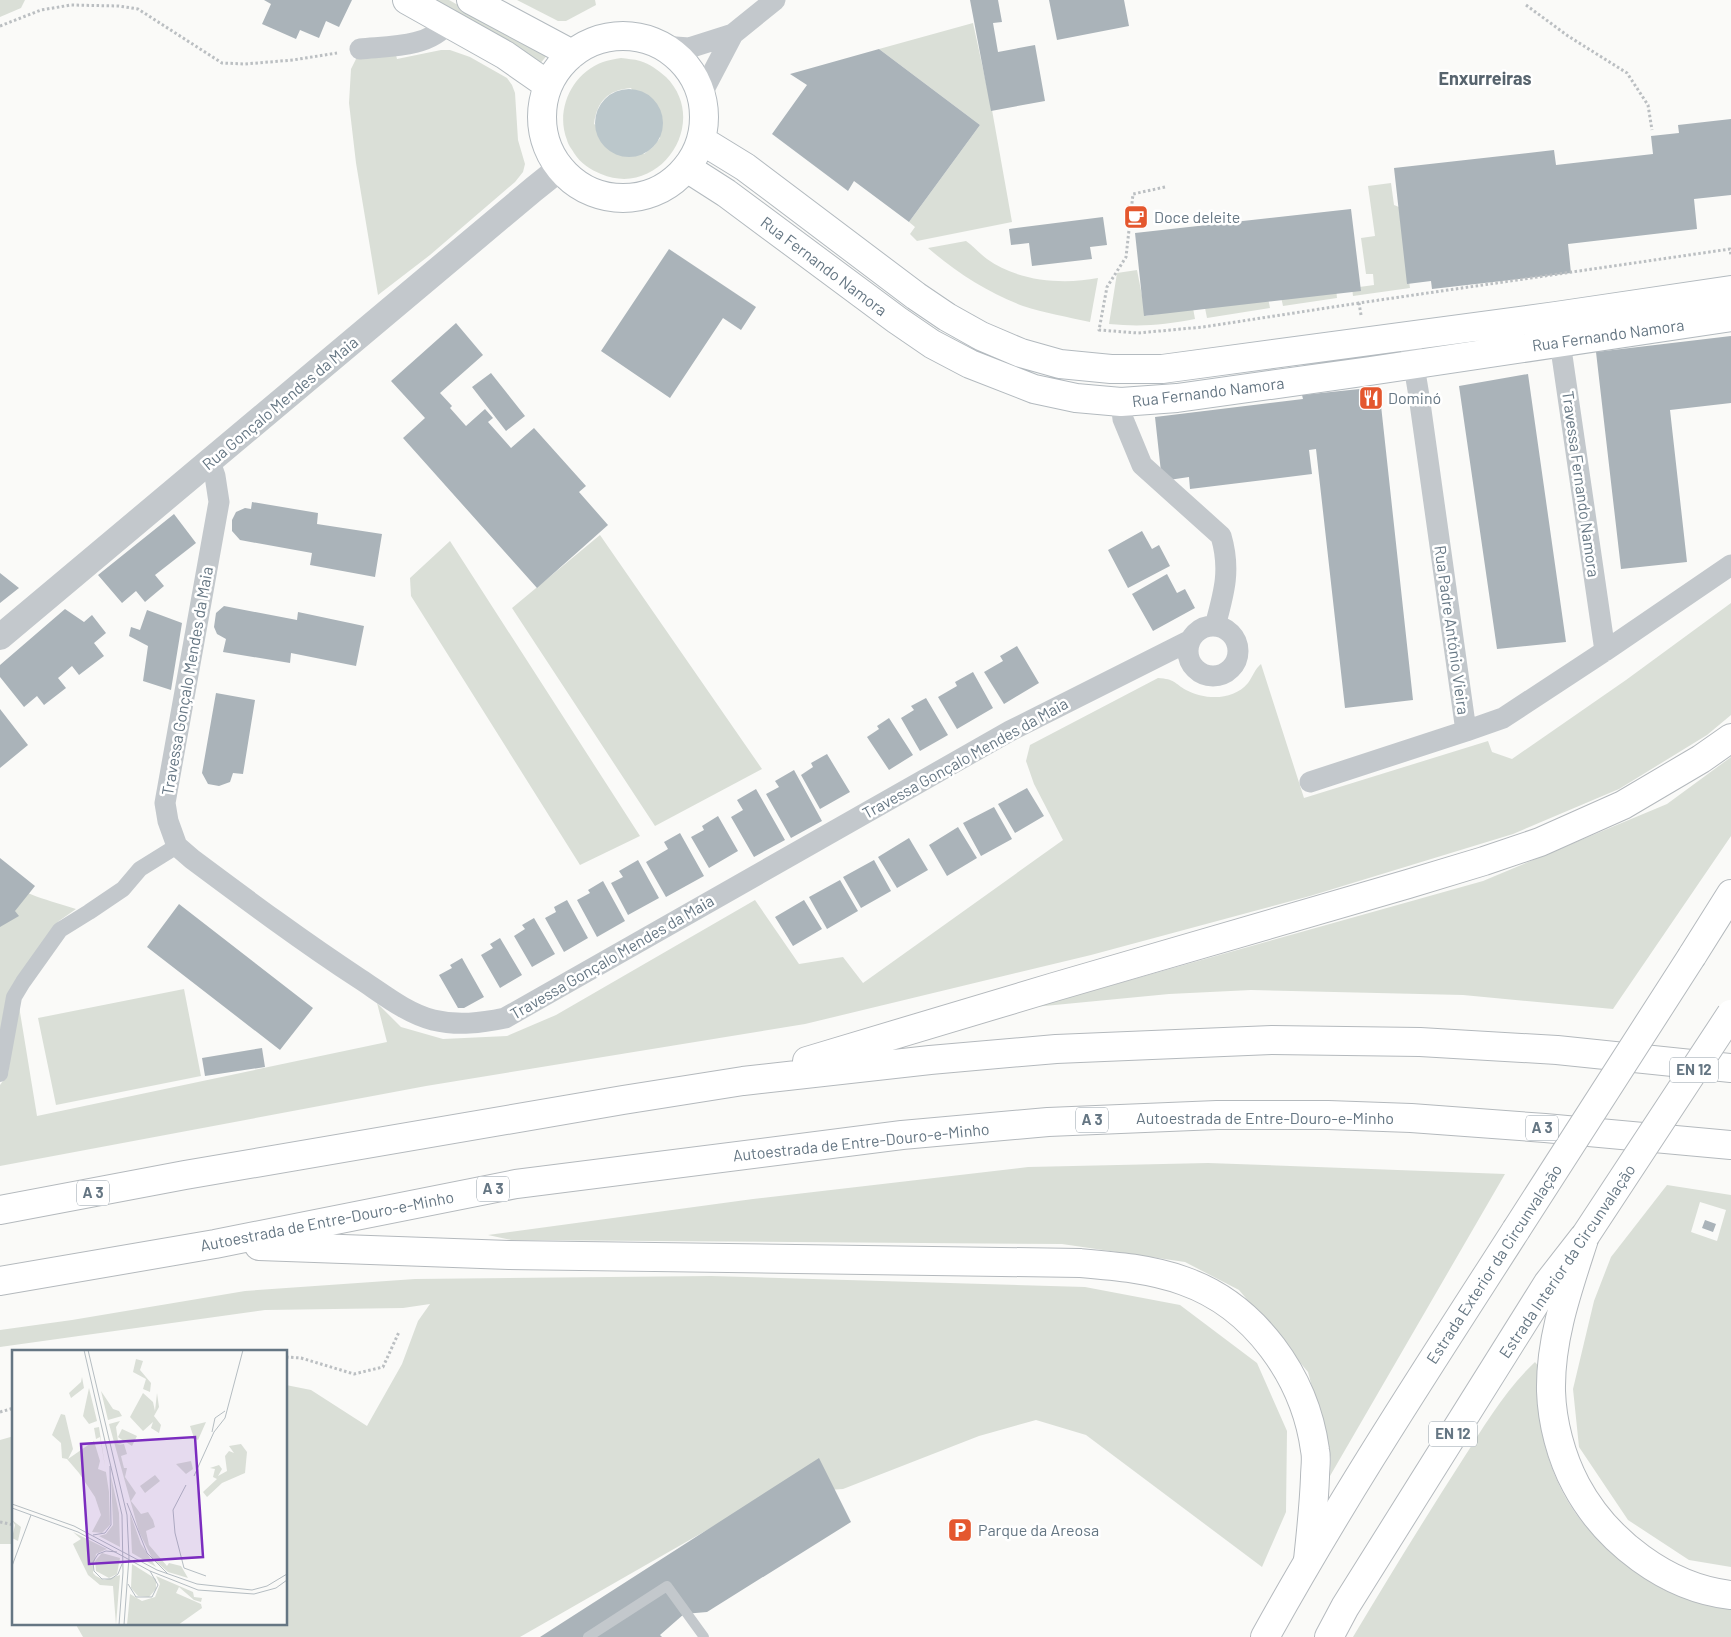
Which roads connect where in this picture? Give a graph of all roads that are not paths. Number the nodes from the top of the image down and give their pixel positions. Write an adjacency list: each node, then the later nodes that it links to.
1 (407, 0): 4 (main road)
2 (471, 0): 8 (main road)
3 (775, 0): 5 (street)
4 (448, 23): 7 (street); 9 (main road)
5 (733, 34): 6 (street); 10 (street)
6 (662, 46): 8 (main road); 10 (main road)
7 (360, 49)
8 (572, 54): 9 (main road)
9 (548, 86): 13 (main road)
10 (701, 95): 11 (main road)
11 (701, 140): 12 (main road); 17 (main road, Rua Fernando Namora)
12 (687, 168): 13 (main road); 19 (main road, Rua Fernando Namora)
13 (560, 169): 20 (street, Rua Gonçalo Mendes da Maia)
14 (1731, 290): 16 (main road, Rua Fernando Namora)
15 (1731, 317): 16 (main road, Rua Fernando Namora)
16 (1558, 329): 17 (main road, Rua Fernando Namora); 18 (main road, Rua Fernando Namora); 25 (street, Travessa Fernando Namora)
17 (1409, 336): 18 (street, Rua Padre António Vieira)
18 (1415, 364): 19 (main road, Rua Fernando Namora); 26 (street, Rua Padre António Vieira)
19 (1121, 402): 22 (street)
20 (210, 462): 23 (street, Rua Gonçalo Mendes da Maia); 29 (street, Travessa Gonçalo Mendes da Maia)
21 (1731, 565): 25 (street, Rua Padre António Vieira)
22 (1215, 626): 24 (street, Travessa Gonçalo Mendes da Maia); 24 (street)
23 (0, 637)
24 (1189, 641): 29 (street, Travessa Gonçalo Mendes da Maia)
25 (1605, 651): 26 (street, Rua Padre António Vieira)
26 (1466, 731): 28 (street)
27 (1731, 738): 34 (main road)
28 (1310, 782)
29 (177, 846): 33 (street)
30 (1731, 894): 42 (main road, Estrada Exterior da Circunvalação, bridge)
31 (1731, 1014): 39 (main road, Estrada Interior da Circunvalação / EN 12, bridge)
32 (1731, 1068): 34 (main road, A 3)
33 (0, 1074)
34 (743, 1081): 38 (main road, A 3)
35 (1672, 1141): 36 (main road, Autoestrada de Entre-Douro-e-Minho / A 3); 37 (main road); 40 (main road, Autoestrada de Entre-Douro-e-Minho / A 3)
36 (1731, 1146)
37 (1731, 1159)
38 (0, 1210)
39 (1585, 1236): 43 (main road); 47 (main road, Estrada Interior da Circunvalação / EN 12)
40 (215, 1244): 41 (main road, Autoestrada de Entre-Douro-e-Minho / A 3); 42 (main road)
41 (0, 1281)
42 (1308, 1560): 46 (main road, Estrada Exterior da Circunvalação)
43 (1731, 1595)
44 (588, 1637): 45 (lane)
45 (704, 1637)
46 (1265, 1637)
47 (1329, 1637)

